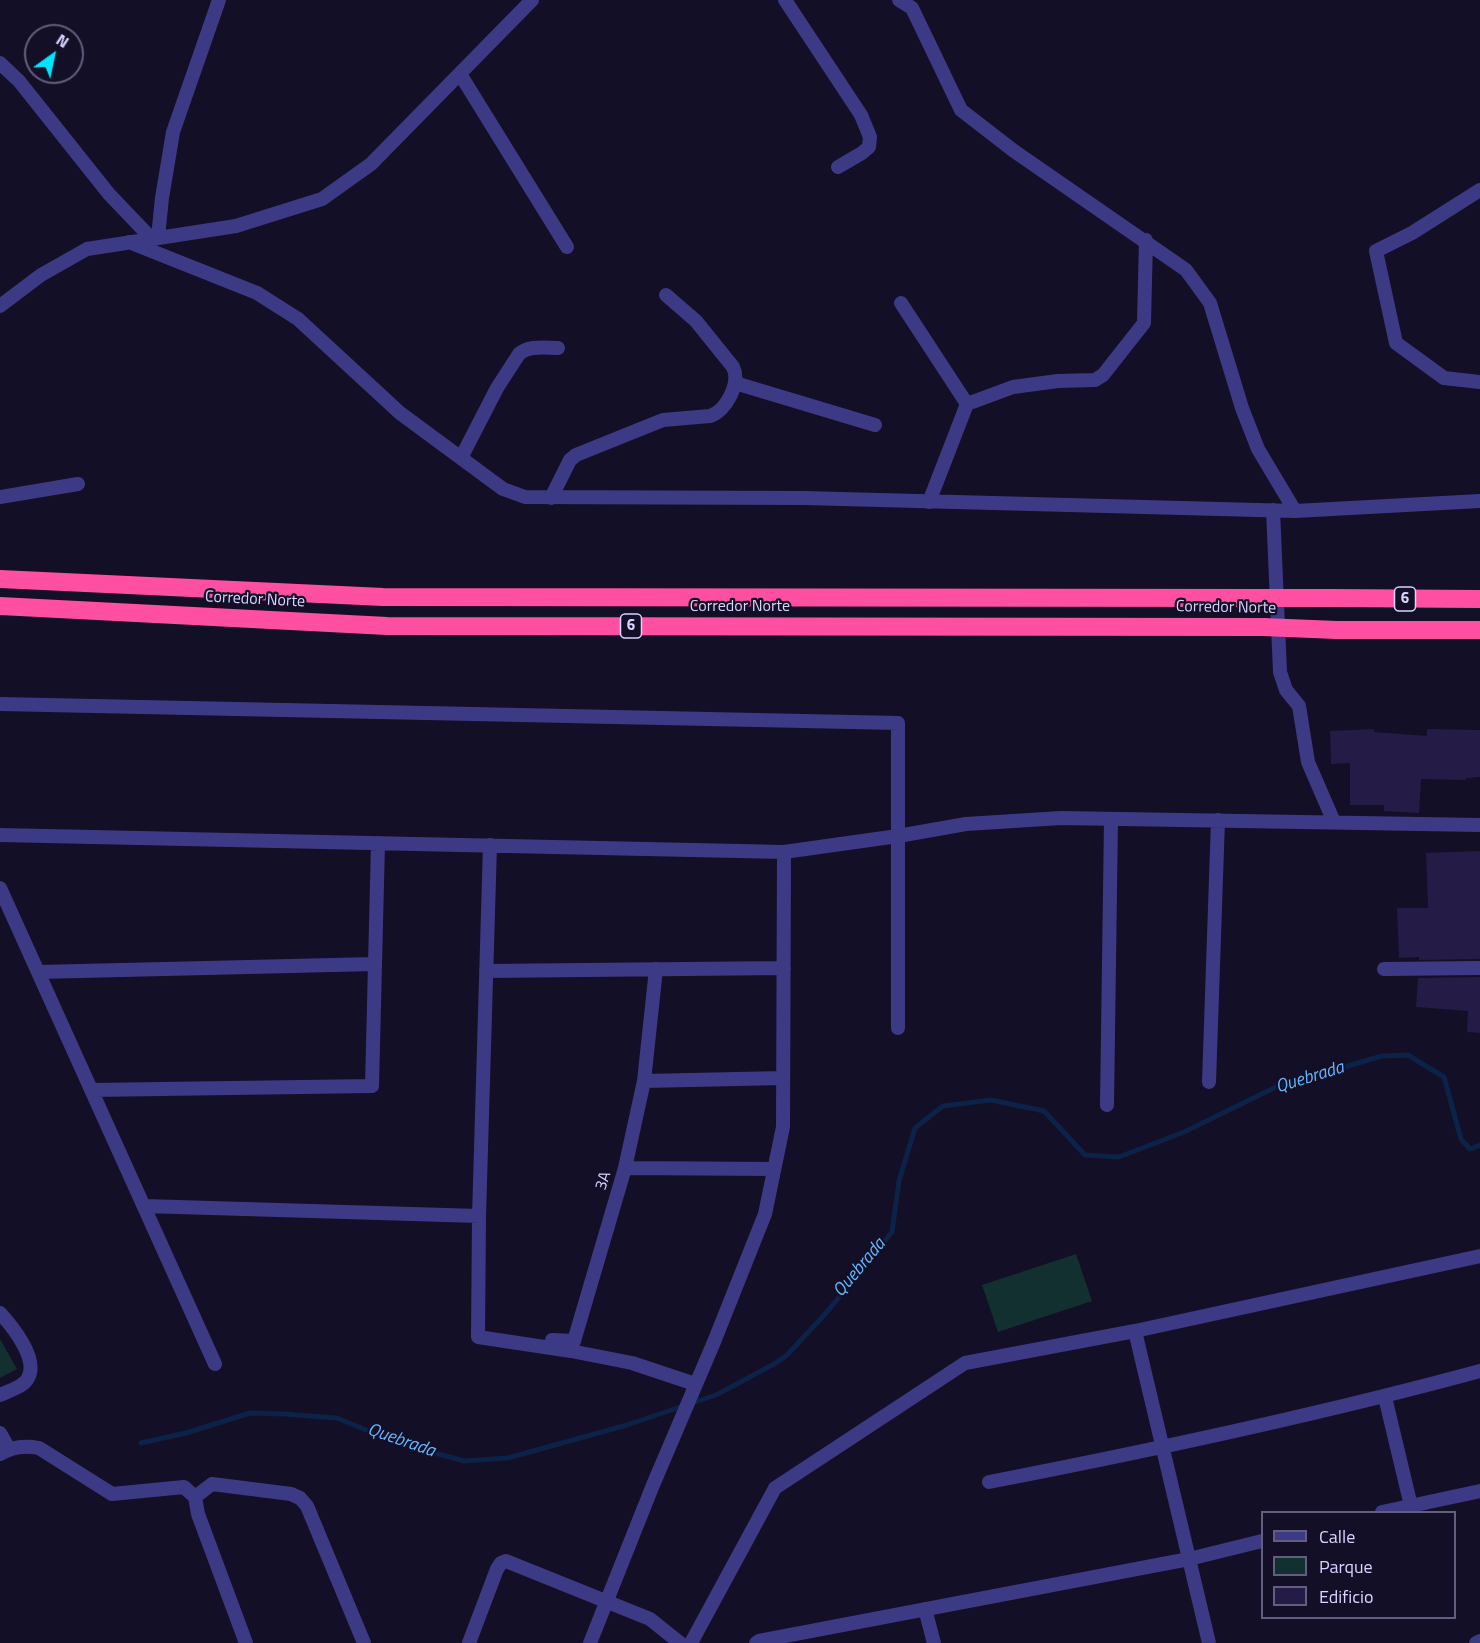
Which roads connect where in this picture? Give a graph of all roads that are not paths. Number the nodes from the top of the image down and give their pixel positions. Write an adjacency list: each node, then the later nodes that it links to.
1 (219, 0): 9 (street)
2 (532, 0): 6 (street)
3 (785, 0): 7 (street)
4 (899, 0): 10 (street)
5 (0, 63): 9 (street)
6 (459, 74): 9 (street); 12 (street)
7 (838, 167)
8 (1480, 190): 17 (street)
9 (154, 238): 11 (street)
10 (1146, 240): 19 (street); 28 (street)
11 (129, 242): 15 (street); 21 (street)
12 (567, 247)
13 (666, 295): 18 (street)
14 (901, 303): 19 (street)
15 (0, 306)
16 (558, 348): 21 (street)
17 (1480, 382)
18 (735, 383): 20 (street); 24 (street)
19 (967, 404): 26 (street)
20 (875, 425)
21 (461, 458): 24 (street)
22 (78, 484): 23 (street)
23 (0, 497)
24 (551, 498): 26 (street)
25 (1480, 501): 28 (street)
26 (929, 502): 27 (street)
27 (1273, 510): 28 (street); 36 (street)
28 (1295, 511)
29 (0, 579): 30 (highway, Corredor Norte / 6, bridge)
30 (1480, 599)
31 (0, 606): 32 (highway, Corredor Norte / 6, bridge)
32 (1480, 630)
33 (0, 704): 39 (street)
34 (1111, 819): 35 (street); 39 (street); 56 (street)
35 (1218, 820): 36 (street); 54 (street)
36 (1334, 822): 37 (street)
37 (1480, 825)
38 (0, 835): 40 (street)
39 (898, 836): 42 (street); 51 (street)
40 (378, 843): 41 (street); 44 (street)
41 (490, 845): 42 (street); 49 (street)
42 (784, 852): 45 (street)
43 (0, 888): 50 (street)
44 (375, 964): 50 (street); 55 (street)
45 (784, 968): 47 (street); 52 (street)
46 (1480, 968): 48 (street)
47 (656, 969): 49 (street); 53 (street, 3A)
48 (1384, 969)
49 (486, 971): 60 (street)
50 (38, 972): 55 (street)
51 (898, 1028)
52 (783, 1078): 53 (street); 58 (street)
53 (644, 1081): 57 (street, 3A)
54 (1209, 1082)
55 (91, 1090): 59 (street)
56 (1107, 1105)
57 (625, 1168): 58 (street); 64 (street, 3A)
58 (774, 1169): 67 (street)
59 (144, 1206): 60 (street); 65 (street)
60 (479, 1216): 64 (street)
61 (1480, 1256): 63 (street)
62 (0, 1312): 68 (street)
63 (1135, 1331): 71 (street); 87 (street)
64 (517, 1343): 67 (street)
65 (215, 1364)
66 (1480, 1371): 69 (street)
67 (694, 1387): 80 (street)
68 (0, 1395)
69 (1385, 1397): 71 (street); 76 (street)
70 (0, 1433): 72 (street)
71 (1163, 1448): 73 (street); 79 (street)
72 (5, 1452): 75 (street)
73 (989, 1482)
74 (1480, 1491): 76 (street)
75 (195, 1497): 82 (street); 83 (street)
76 (1411, 1506): 77 (street)
77 (1388, 1511)
78 (1261, 1541): 79 (street)
79 (1189, 1559): 81 (street); 90 (street)
80 (606, 1600): 84 (street); 85 (street); 86 (street)
81 (925, 1609): 88 (street); 89 (street)
82 (246, 1643)
83 (364, 1643)
84 (469, 1643)
85 (590, 1643)
86 (680, 1643)
87 (691, 1643)
88 (756, 1643)
89 (934, 1643)
90 (1209, 1643)

